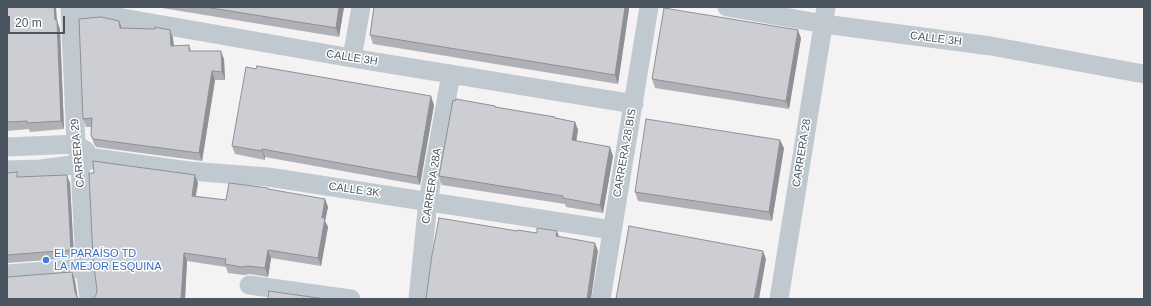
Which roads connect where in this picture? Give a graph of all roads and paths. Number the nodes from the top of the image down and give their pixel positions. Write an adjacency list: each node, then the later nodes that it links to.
1 (361, 7): 6 (street)
2 (649, 7): 9 (street, CARRERA 28 BIS)
3 (727, 7): 5 (street, CALLE 3H)
4 (70, 8): 6 (street, CALLE 3H); 10 (street, CARRERA 29)
5 (825, 15): 8 (street, CALLE 3H); 23 (street, CARRERA 28)
6 (352, 58): 7 (street, CALLE 3H)
7 (451, 74): 9 (street, CALLE 3H); 14 (street, CARRERA 28A)
8 (1144, 74)
9 (634, 104): 15 (street, CARRERA 28 BIS)
10 (76, 144): 11 (street); 12 (street, CALLE 3K)
11 (7, 147)
12 (88, 161): 13 (street, CALLE 3K); 14 (street, CALLE 3K); 16 (street, CARRERA 29)
13 (7, 170)
14 (428, 201): 15 (street, CALLE 3K); 21 (street, CARRERA 28A)
15 (612, 230): 22 (street, CARRERA 28 BIS)
16 (85, 268): 17 (street); 19 (street, CARRERA 29)
17 (7, 274)
18 (249, 285): 20 (street)
19 (90, 299)
20 (351, 299)
21 (418, 299)
22 (601, 299)
23 (779, 299)

